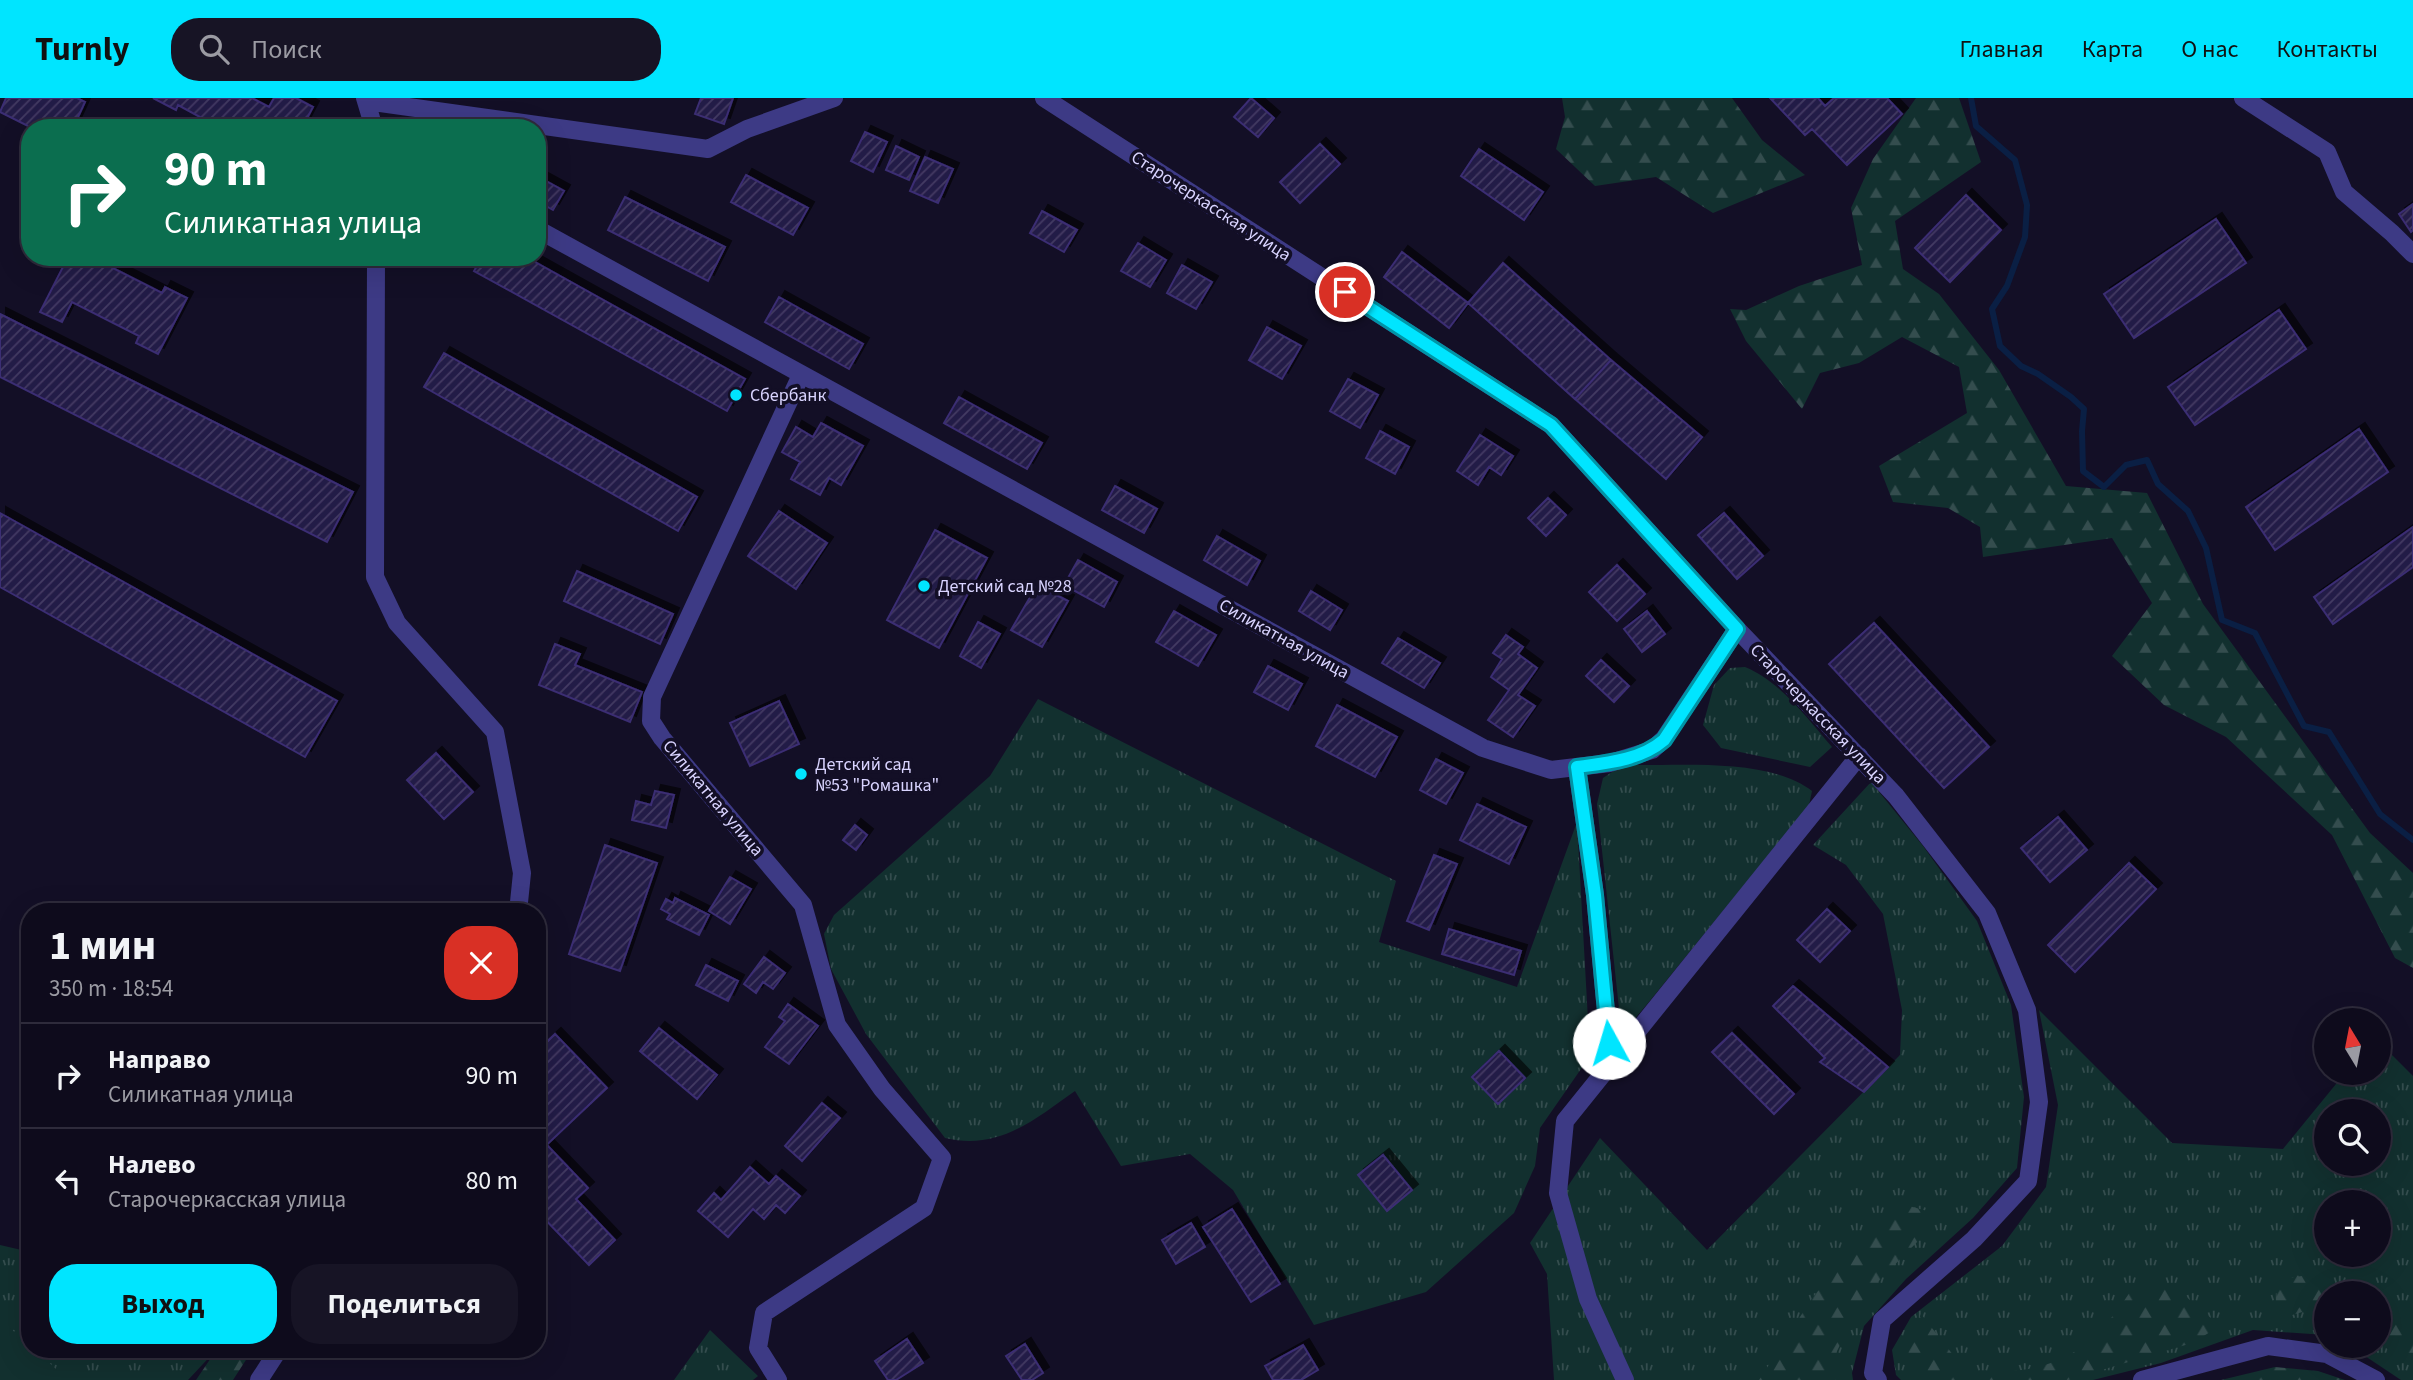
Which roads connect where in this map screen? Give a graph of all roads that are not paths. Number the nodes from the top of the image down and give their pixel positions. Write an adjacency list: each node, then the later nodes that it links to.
1 (834, 98): 7 (street)
2 (1044, 98): 12 (street, Старочеркасская улица)
3 (2243, 98): 9 (street)
4 (368, 99): 5 (street); 6 (street)
5 (372, 119)
6 (504, 119)
7 (546, 125)
8 (546, 234): 11 (street, Силикатная улица)
9 (2413, 254)
10 (376, 266): 15 (street)
11 (801, 375): 14 (street, Силикатная улица); 19 (street, Силикатная улица)
12 (1737, 629): 13 (street, Старочеркасская улица); 14 (street, Силикатная улица)
13 (1859, 756): 16 (street); 21 (street, Старочеркасская улица)
14 (1577, 767): 16 (street)
15 (519, 903)
16 (1611, 1064): 20 (street)
17 (273, 1358): 18 (street)
18 (259, 1380)
19 (778, 1380)
20 (1625, 1380)
21 (1878, 1380)
22 (2142, 1380): 23 (street)
23 (2376, 1380)

